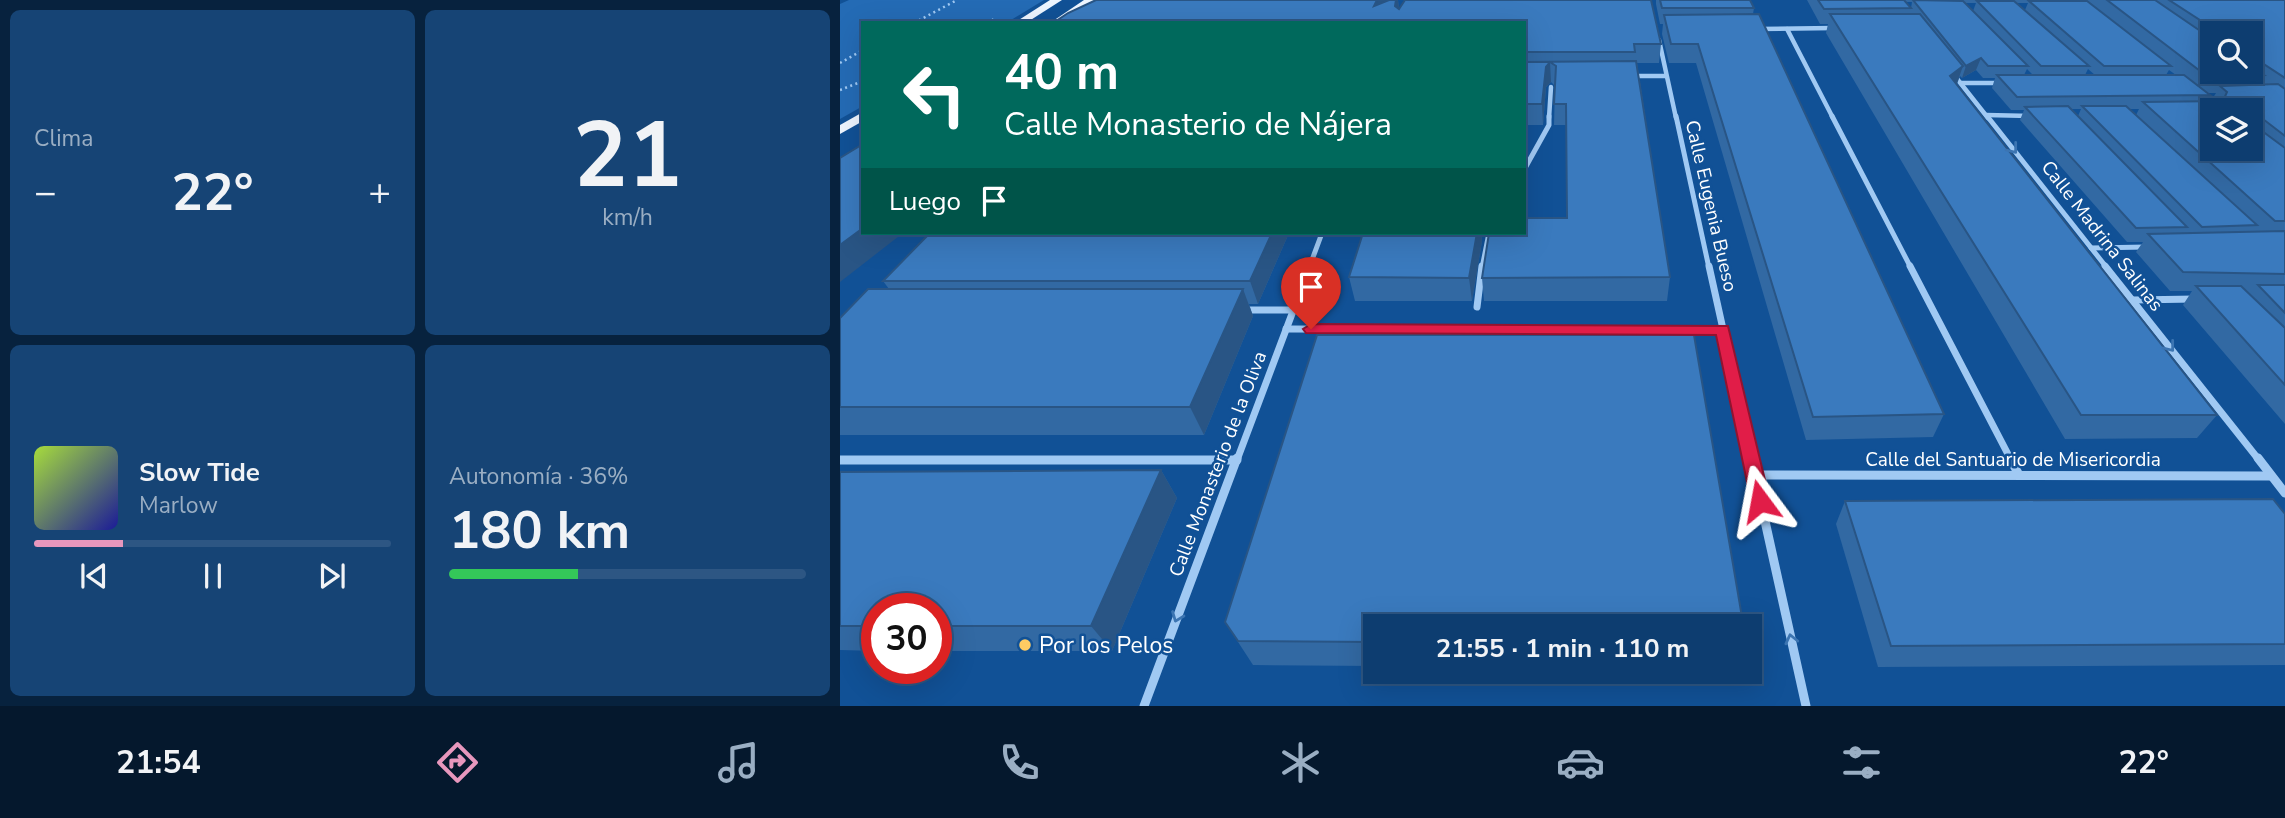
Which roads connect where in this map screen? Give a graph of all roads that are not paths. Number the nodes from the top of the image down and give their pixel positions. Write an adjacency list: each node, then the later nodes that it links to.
1 (1057, 0): 3 (main road)
2 (1094, 3): 4 (main road)
3 (1022, 21)
4 (1058, 21)
5 (1841, 28): 8 (street)
6 (1656, 29): 11 (street, Calle Eugenia Bueso)
7 (1748, 29): 8 (street)
8 (1787, 29): 34 (street)
9 (1946, 65): 12 (street, Calle Madrina Salinas)
10 (1622, 76): 11 (street)
11 (1666, 76): 30 (street, Calle Eugenia Bueso)
12 (1961, 83): 13 (street); 15 (street, Calle Madrina Salinas)
13 (2008, 83)
14 (1551, 88): 19 (street)
15 (1986, 115): 16 (street); 23 (street, Calle Madrina Salinas, one-way to 23)
16 (2039, 116)
17 (861, 117): 18 (main road)
18 (840, 130)
19 (1526, 166)
20 (1321, 235): 28 (street, Calle Monasterio de la Oliva)
21 (1488, 235): 26 (street)
22 (2155, 247): 23 (street)
23 (2091, 248): 25 (street, Calle Madrina Salinas)
24 (2203, 299): 25 (street)
25 (2133, 300): 35 (street, Calle Madrina Salinas, one-way to 35)
26 (1477, 307)
27 (1233, 310): 28 (street)
28 (1294, 310): 29 (street, Calle Monasterio de la Oliva)
29 (1286, 329): 30 (street); 32 (street, Calle Monasterio de la Oliva)
30 (1723, 330): 33 (street, Calle Eugenia Bueso)
31 (840, 460): 32 (street)
32 (1237, 460): 37 (street, Calle Monasterio de la Oliva, one-way to 37)
33 (1754, 475): 34 (street, Calle del Santuario de Misericordia); 38 (street, Calle Eugenia Bueso, one-way to 33)
34 (2019, 475): 35 (street, Calle del Santuario de Misericordia)
35 (2271, 475): 36 (street, Calle Madrina Salinas)
36 (2285, 493)
37 (1144, 706)
38 (1806, 706)

